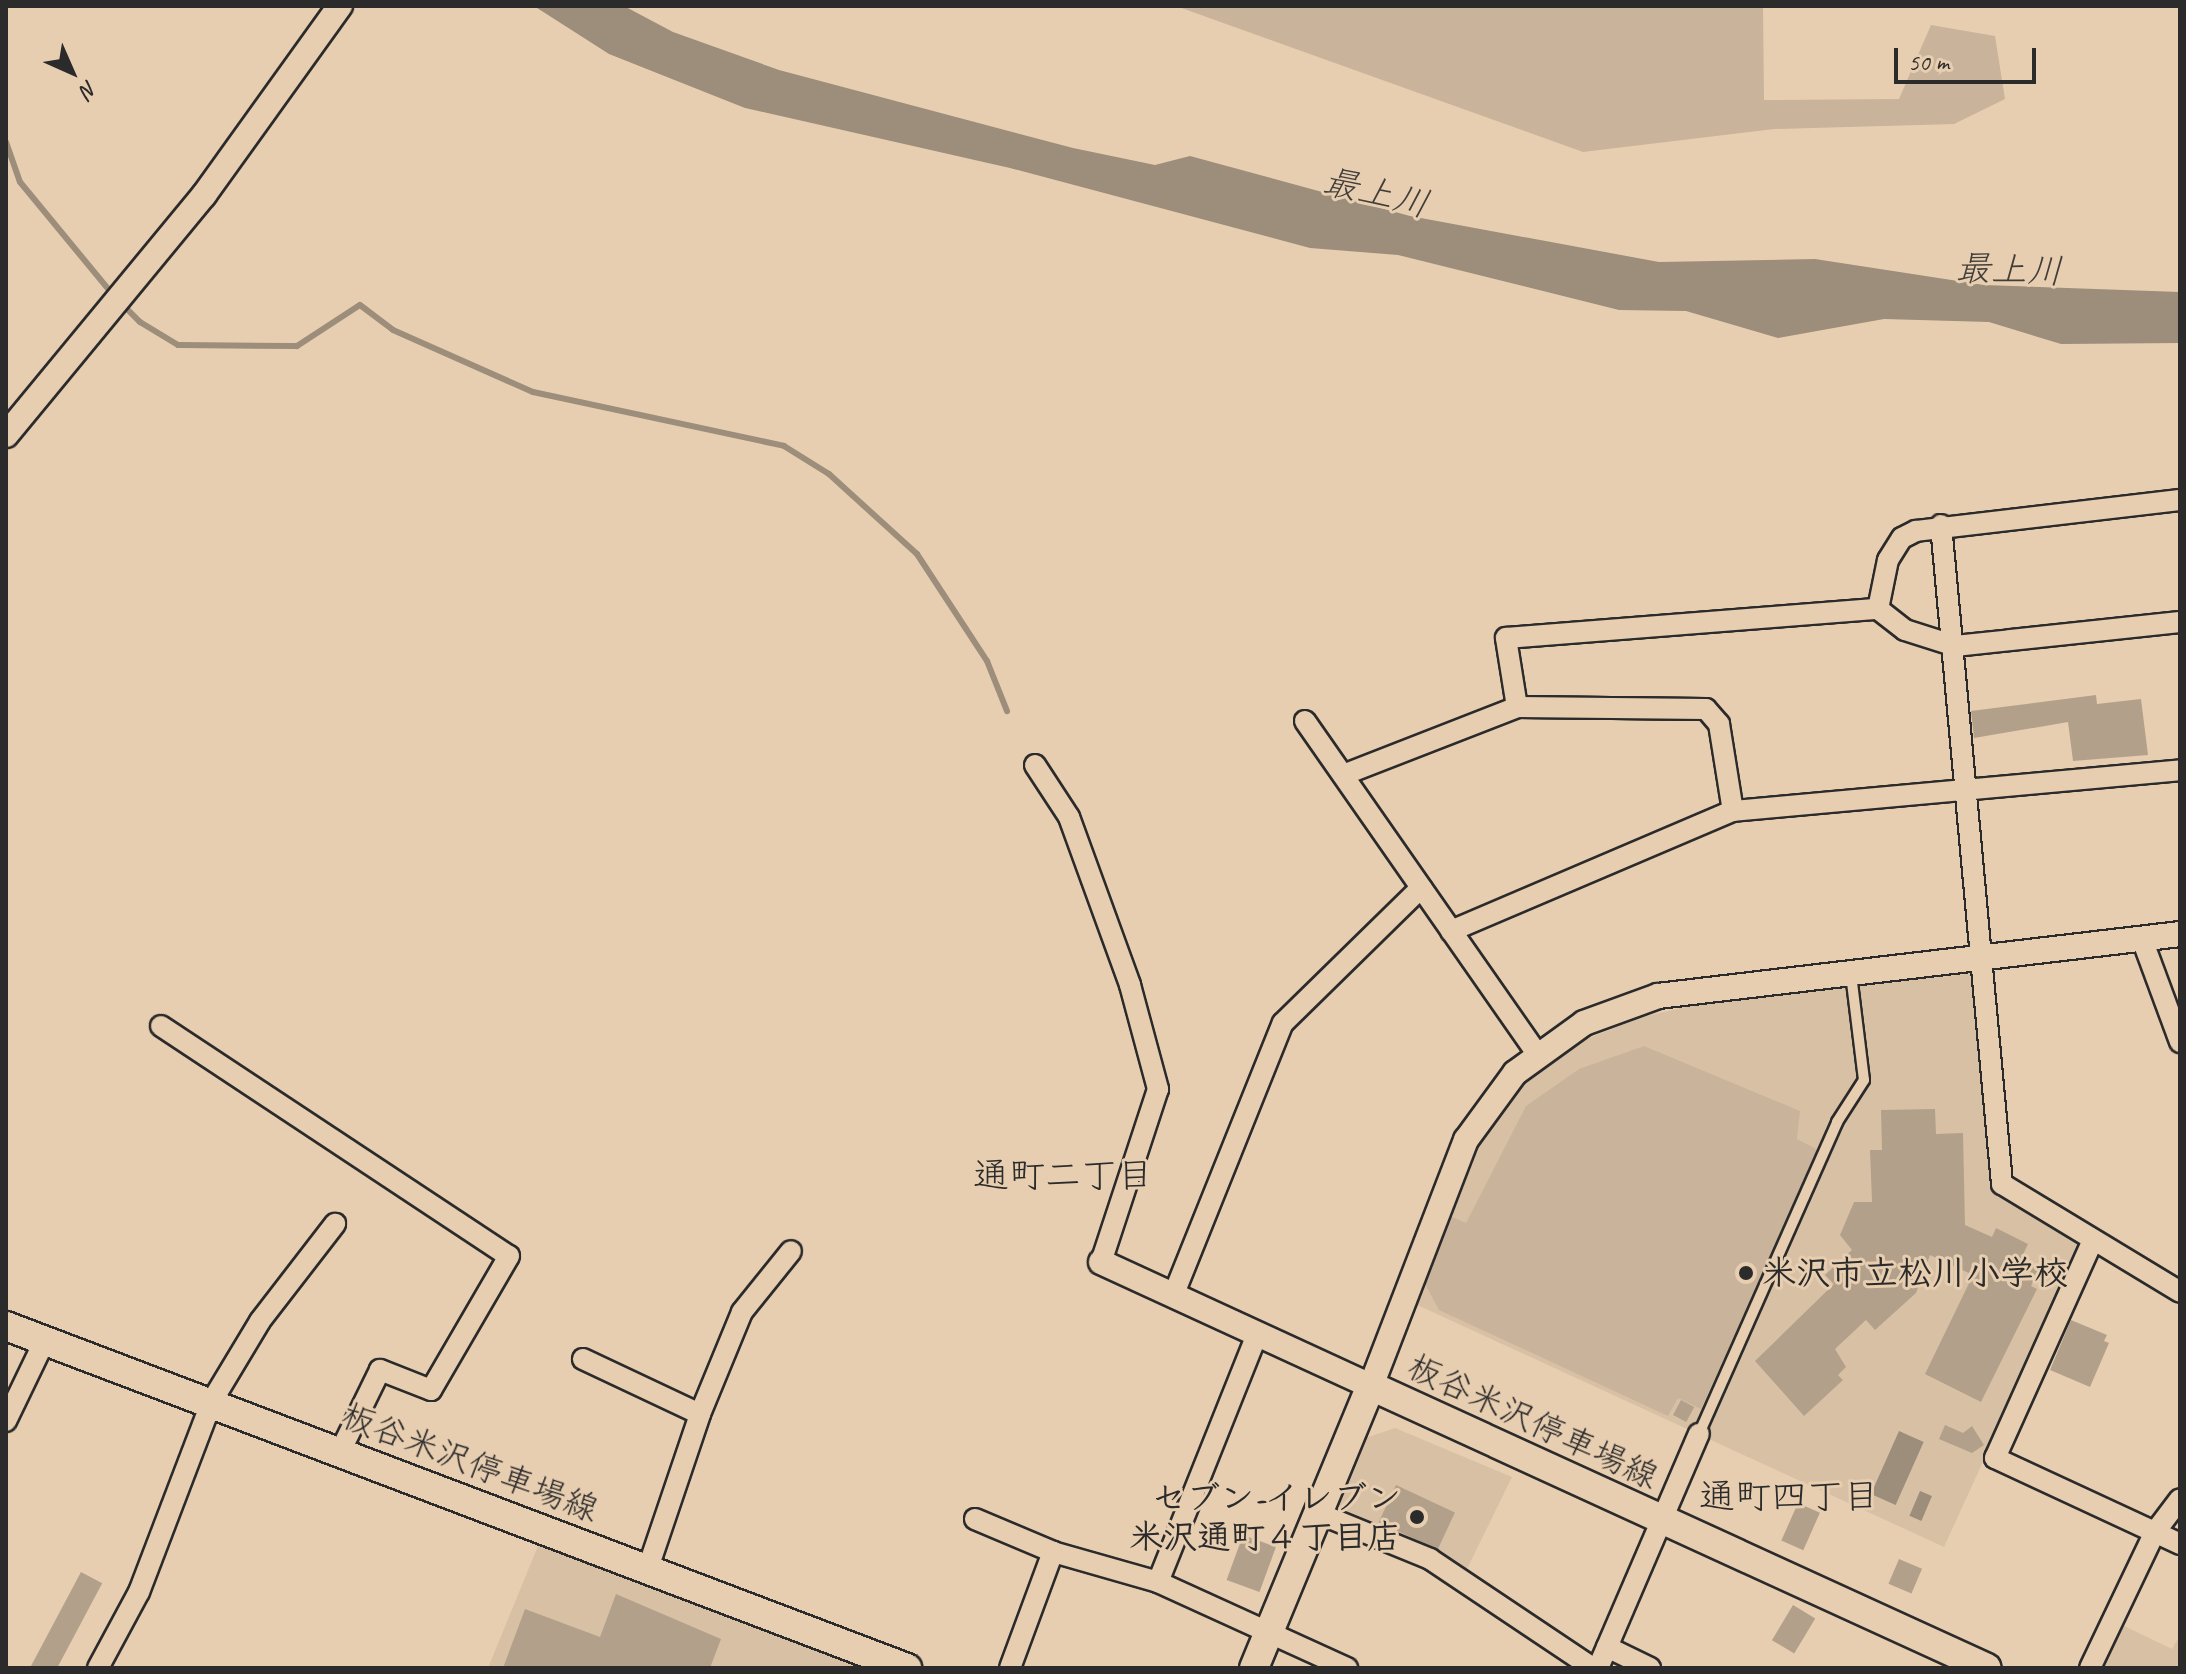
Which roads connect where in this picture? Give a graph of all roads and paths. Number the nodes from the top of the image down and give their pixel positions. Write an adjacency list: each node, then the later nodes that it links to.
1 (336, 11): 2 (street)
2 (6, 435)
3 (2180, 500): 4 (street)
4 (1941, 525): 5 (street); 7 (street)
5 (1878, 609): 7 (street); 8 (street)
6 (2180, 622): 7 (street)
7 (1955, 646): 13 (street)
8 (1517, 707): 12 (street); 14 (street)
9 (1305, 721): 12 (street)
10 (1035, 765): 27 (street)
11 (2180, 770): 13 (street)
12 (1343, 775): 15 (street)
13 (1963, 789): 14 (street); 19 (street)
14 (1733, 811): 16 (street)
15 (1421, 888): 16 (street); 29 (street)
16 (1451, 931): 23 (street)
17 (2180, 934): 18 (street)
18 (2142, 939): 19 (street); 22 (street)
19 (1982, 958): 20 (street); 25 (street)
20 (1851, 974): 23 (street); 38 (lane)
21 (161, 1026): 39 (street)
22 (2180, 1042)
23 (1537, 1053): 34 (street)
24 (335, 1224): 35 (street)
25 (2093, 1240): 28 (street); 44 (street)
26 (791, 1251): 36 (street)
27 (1101, 1262): 29 (street)
28 (2180, 1292)
29 (1173, 1296): 31 (street)
30 (6, 1326): 32 (main road, 板谷米沢停車場線)
31 (1257, 1335): 34 (street); 48 (street)
32 (45, 1340): 35 (main road, 板谷米沢停車場線); 37 (street)
33 (583, 1359): 36 (street)
34 (1371, 1386): 41 (main road, 板谷米沢停車場線); 43 (main road, 板谷米沢停車場線)
35 (212, 1401): 39 (main road, 板谷米沢停車場線); 51 (street)
36 (700, 1414): 47 (street)
37 (6, 1421)
38 (1699, 1434): 43 (street)
39 (341, 1450): 47 (main road, 板谷米沢停車場線)
40 (2180, 1499): 44 (street)
41 (1320, 1514): 49 (main road, 板谷米沢停車場線); 56 (street)
42 (975, 1519): 46 (street)
43 (1660, 1519): 50 (street); 58 (main road, 板谷米沢停車場線)
44 (2155, 1532): 45 (street); 59 (street)
45 (2180, 1544)
46 (1053, 1552): 48 (street); 53 (street)
47 (648, 1568): 52 (main road, 板谷米沢停車場線)
48 (1158, 1582): 49 (street)
49 (1267, 1632): 54 (main road, 板谷米沢停車場線); 55 (street)
50 (1607, 1647): 56 (street); 57 (street)
51 (98, 1668)
52 (907, 1668)
53 (1010, 1668)
54 (1254, 1668)
55 (1347, 1668)
56 (1596, 1668)
57 (1650, 1668)
58 (1987, 1668)
59 (2090, 1668)

